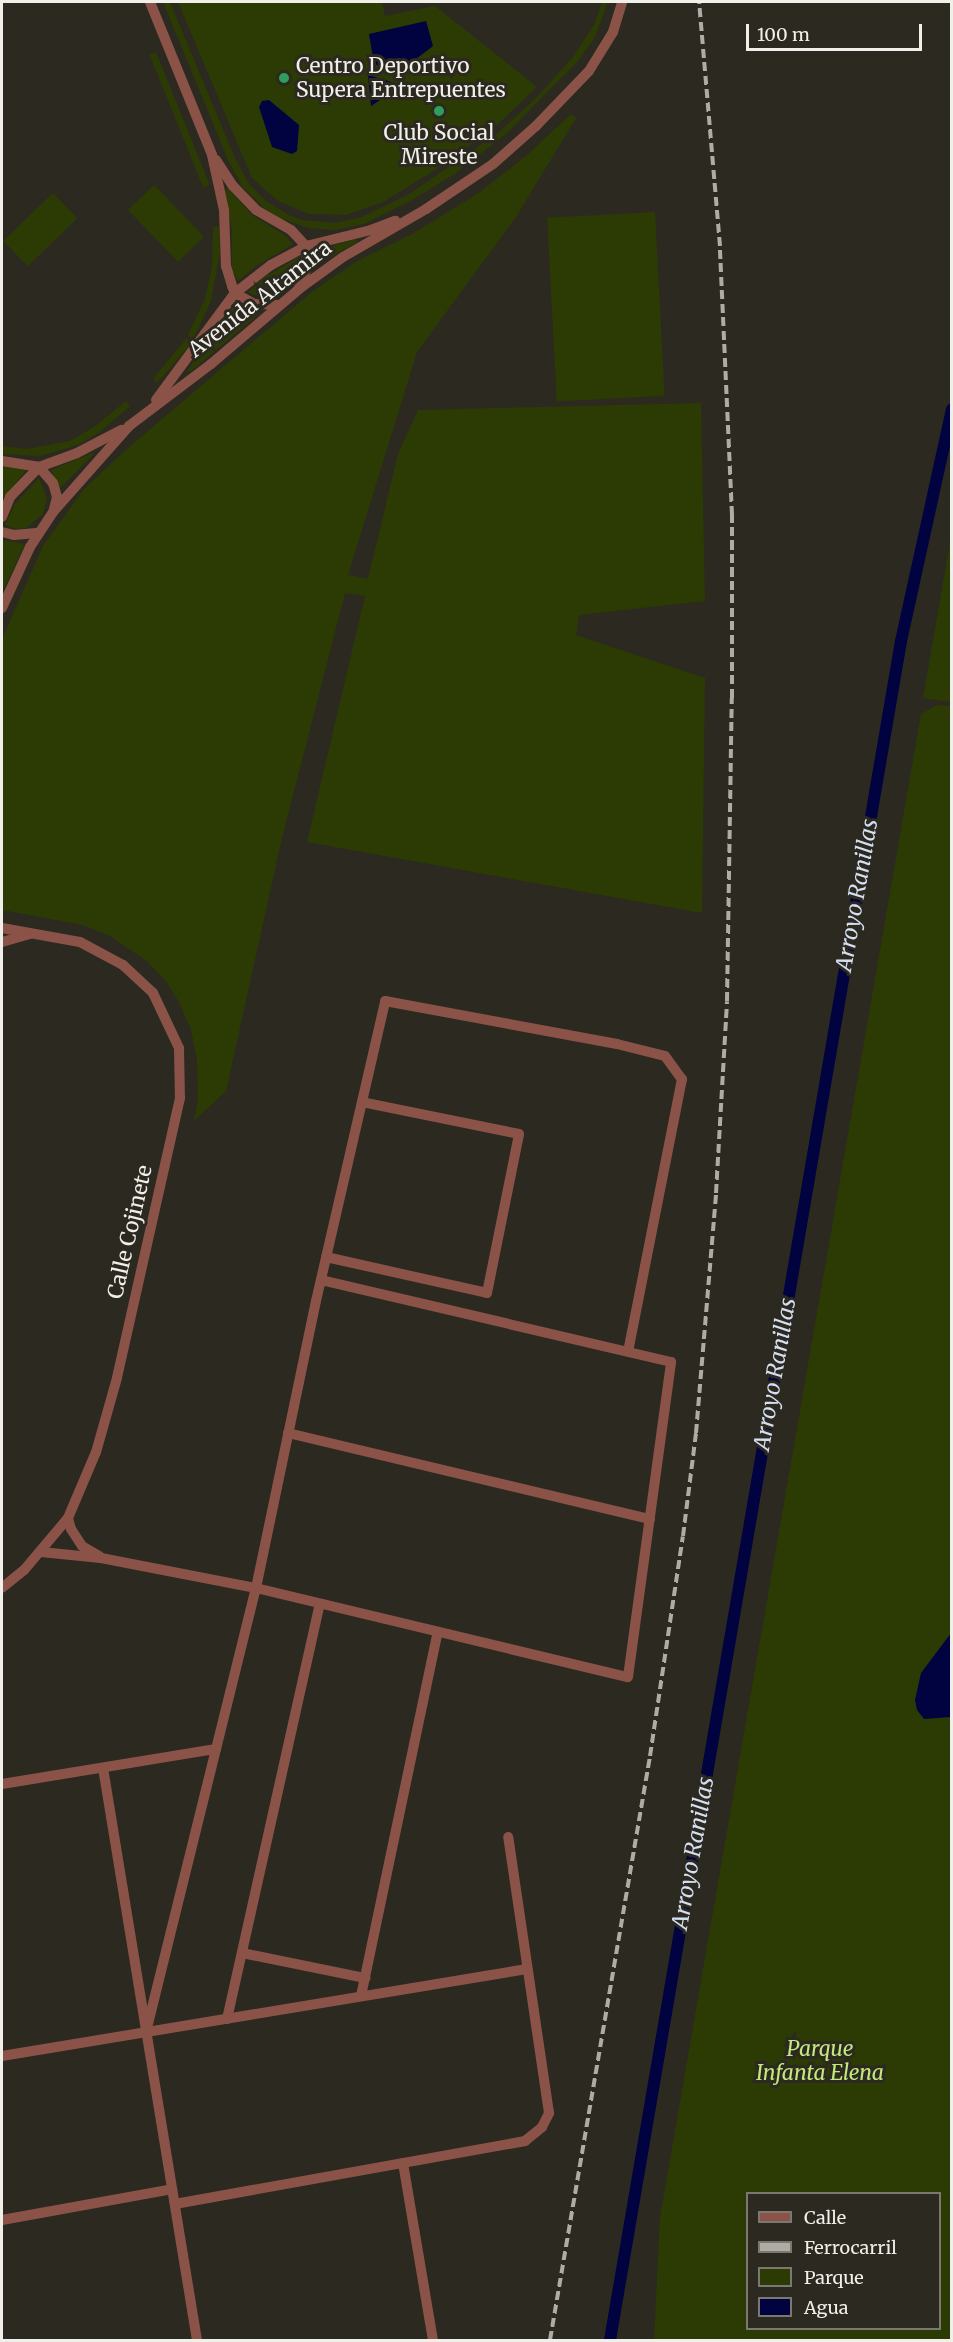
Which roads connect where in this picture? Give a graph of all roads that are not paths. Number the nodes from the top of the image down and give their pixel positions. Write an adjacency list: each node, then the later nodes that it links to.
1 (150, 2): 3 (street)
2 (622, 2): 4 (street, Avenida Altamira)
3 (212, 155): 5 (street); 7 (street)
4 (426, 209): 5 (street, Avenida Altamira); 6 (street, Avenida Altamira)
5 (306, 246): 6 (street); 7 (street, Avenida Altamira)
6 (298, 289): 8 (street, Avenida Altamira)
7 (236, 293): 8 (street); 9 (street, Avenida Altamira)
8 (279, 305): 9 (street, Avenida Altamira)
9 (152, 407): 10 (street, Avenida Altamira)
10 (129, 426): 12 (street, Avenida Altamira); 13 (street, Avenida Altamira)
11 (2, 460): 12 (street)
12 (39, 467): 13 (street); 14 (street, Avenida Altamira)
13 (53, 512): 16 (street, Avenida Altamira)
14 (2, 517)
15 (2, 532): 16 (street)
16 (39, 533): 17 (street, Avenida Altamira)
17 (2, 608)
18 (2, 928): 19 (street, Calle Cojinete)
19 (33, 933): 20 (street, Calle Cojinete); 26 (street, Calle Cojinete)
20 (2, 942)
21 (362, 1102): 22 (street); 22 (street); 24 (street)
22 (326, 1257): 23 (street)
23 (321, 1280): 24 (street); 25 (street)
24 (628, 1352): 27 (street)
25 (288, 1433): 27 (street); 31 (street)
26 (68, 1518): 28 (street, Calle Cojinete); 29 (street)
27 (650, 1519): 33 (street)
28 (41, 1552): 29 (street); 30 (street, Calle Cojinete)
29 (102, 1558): 31 (street)
30 (2, 1587)
31 (256, 1588): 32 (street); 34 (street)
32 (320, 1604): 33 (street); 38 (street)
33 (438, 1632): 40 (street)
34 (216, 1749): 35 (street); 43 (street)
35 (103, 1768): 36 (street); 43 (street)
36 (2, 1784)
37 (508, 1837): 39 (street)
38 (242, 1953): 40 (street); 42 (street)
39 (527, 1969): 41 (street); 45 (street)
40 (365, 1978): 41 (street)
41 (361, 1996): 42 (street)
42 (227, 2019): 43 (street)
43 (146, 2032): 44 (street); 46 (street)
44 (2, 2056)
45 (403, 2163): 47 (street); 50 (street)
46 (172, 2189): 47 (street); 48 (street)
47 (175, 2204): 49 (street)
48 (2, 2220)
49 (197, 2340)
50 (433, 2340)

